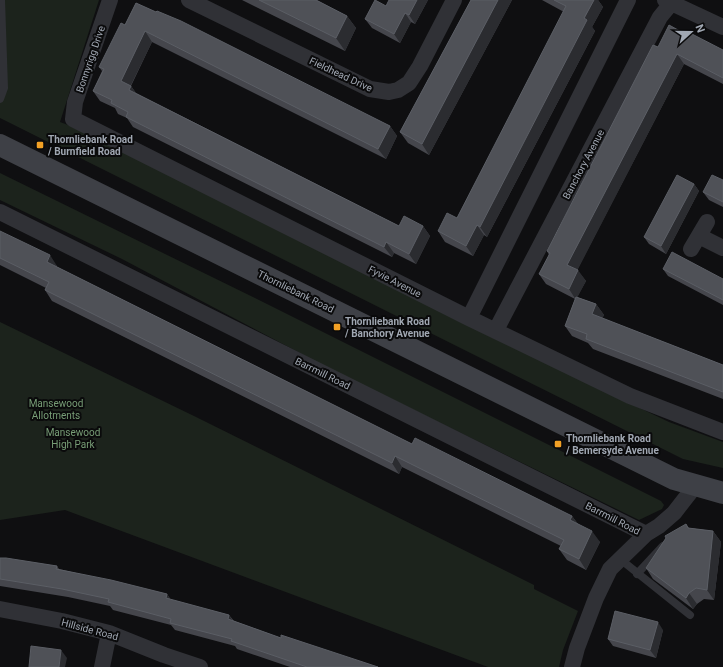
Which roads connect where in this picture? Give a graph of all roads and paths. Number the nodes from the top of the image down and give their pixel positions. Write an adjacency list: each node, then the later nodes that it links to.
1 (2, 0): 8 (lane)
2 (110, 0): 9 (street, Bonnyrigg Drive)
3 (189, 0): 4 (street, Fieldhead Drive)
4 (454, 0)
5 (628, 0): 14 (street)
6 (670, 1): 7 (street); 15 (street, Banchory Avenue)
7 (723, 27)
8 (0, 99)
9 (73, 119): 14 (street, Fyvie Avenue)
10 (0, 145): 17 (main road, Thornliebank Road)
11 (0, 212): 19 (street, Barrmill Road)
12 (707, 222): 13 (street)
13 (723, 248)
14 (469, 318): 15 (street, Fyvie Avenue)
15 (496, 330): 16 (street, Fyvie Avenue)
16 (723, 432)
17 (694, 486): 18 (main road, Thornliebank Road); 19 (street)
18 (723, 492)
19 (646, 534): 21 (street)
20 (670, 541): 22 (lane)
21 (620, 559): 22 (lane); 28 (street)
22 (637, 574): 24 (lane)
23 (0, 609): 25 (street, Hillside Road)
24 (690, 615)
25 (109, 633): 26 (street); 27 (street, Hillside Road)
26 (102, 667)
27 (200, 667)
28 (572, 667)

